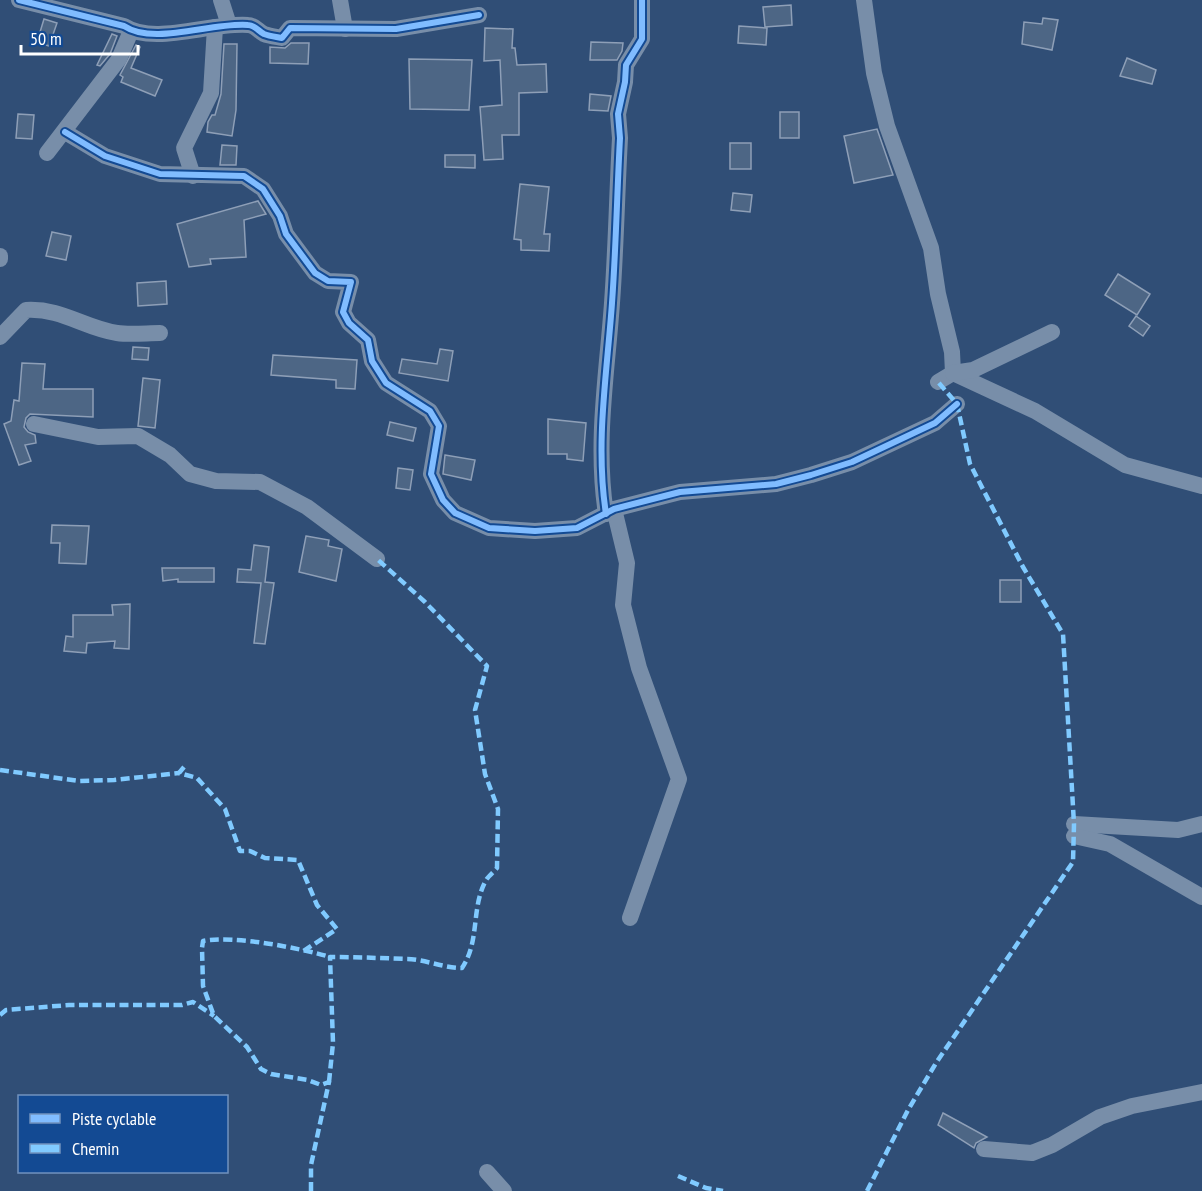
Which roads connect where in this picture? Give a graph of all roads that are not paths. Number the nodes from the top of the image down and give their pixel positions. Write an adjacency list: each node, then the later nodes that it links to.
1 (19, 0): 9 (street)
2 (221, 0): 7 (street)
3 (340, 0): 8 (street)
4 (642, 0): 21 (street)
5 (864, 0): 16 (street)
6 (478, 9): 8 (street)
7 (222, 26): 8 (street); 9 (street); 12 (street)
8 (345, 29)
9 (131, 31): 10 (street)
10 (65, 132): 11 (street); 12 (street)
11 (47, 153)
12 (193, 176): 21 (street)
13 (1052, 332): 16 (street)
14 (160, 333): 15 (street)
15 (0, 337)
16 (953, 373): 17 (street); 20 (street)
17 (938, 382)
18 (957, 404): 21 (street)
19 (34, 424): 22 (street)
20 (1202, 486)
21 (610, 512): 25 (street)
22 (377, 559)
23 (1202, 824): 24 (street)
24 (1202, 897)
25 (630, 918)
26 (1202, 1092): 27 (street)
27 (984, 1149)
28 (487, 1172): 29 (street)
29 (504, 1191)

